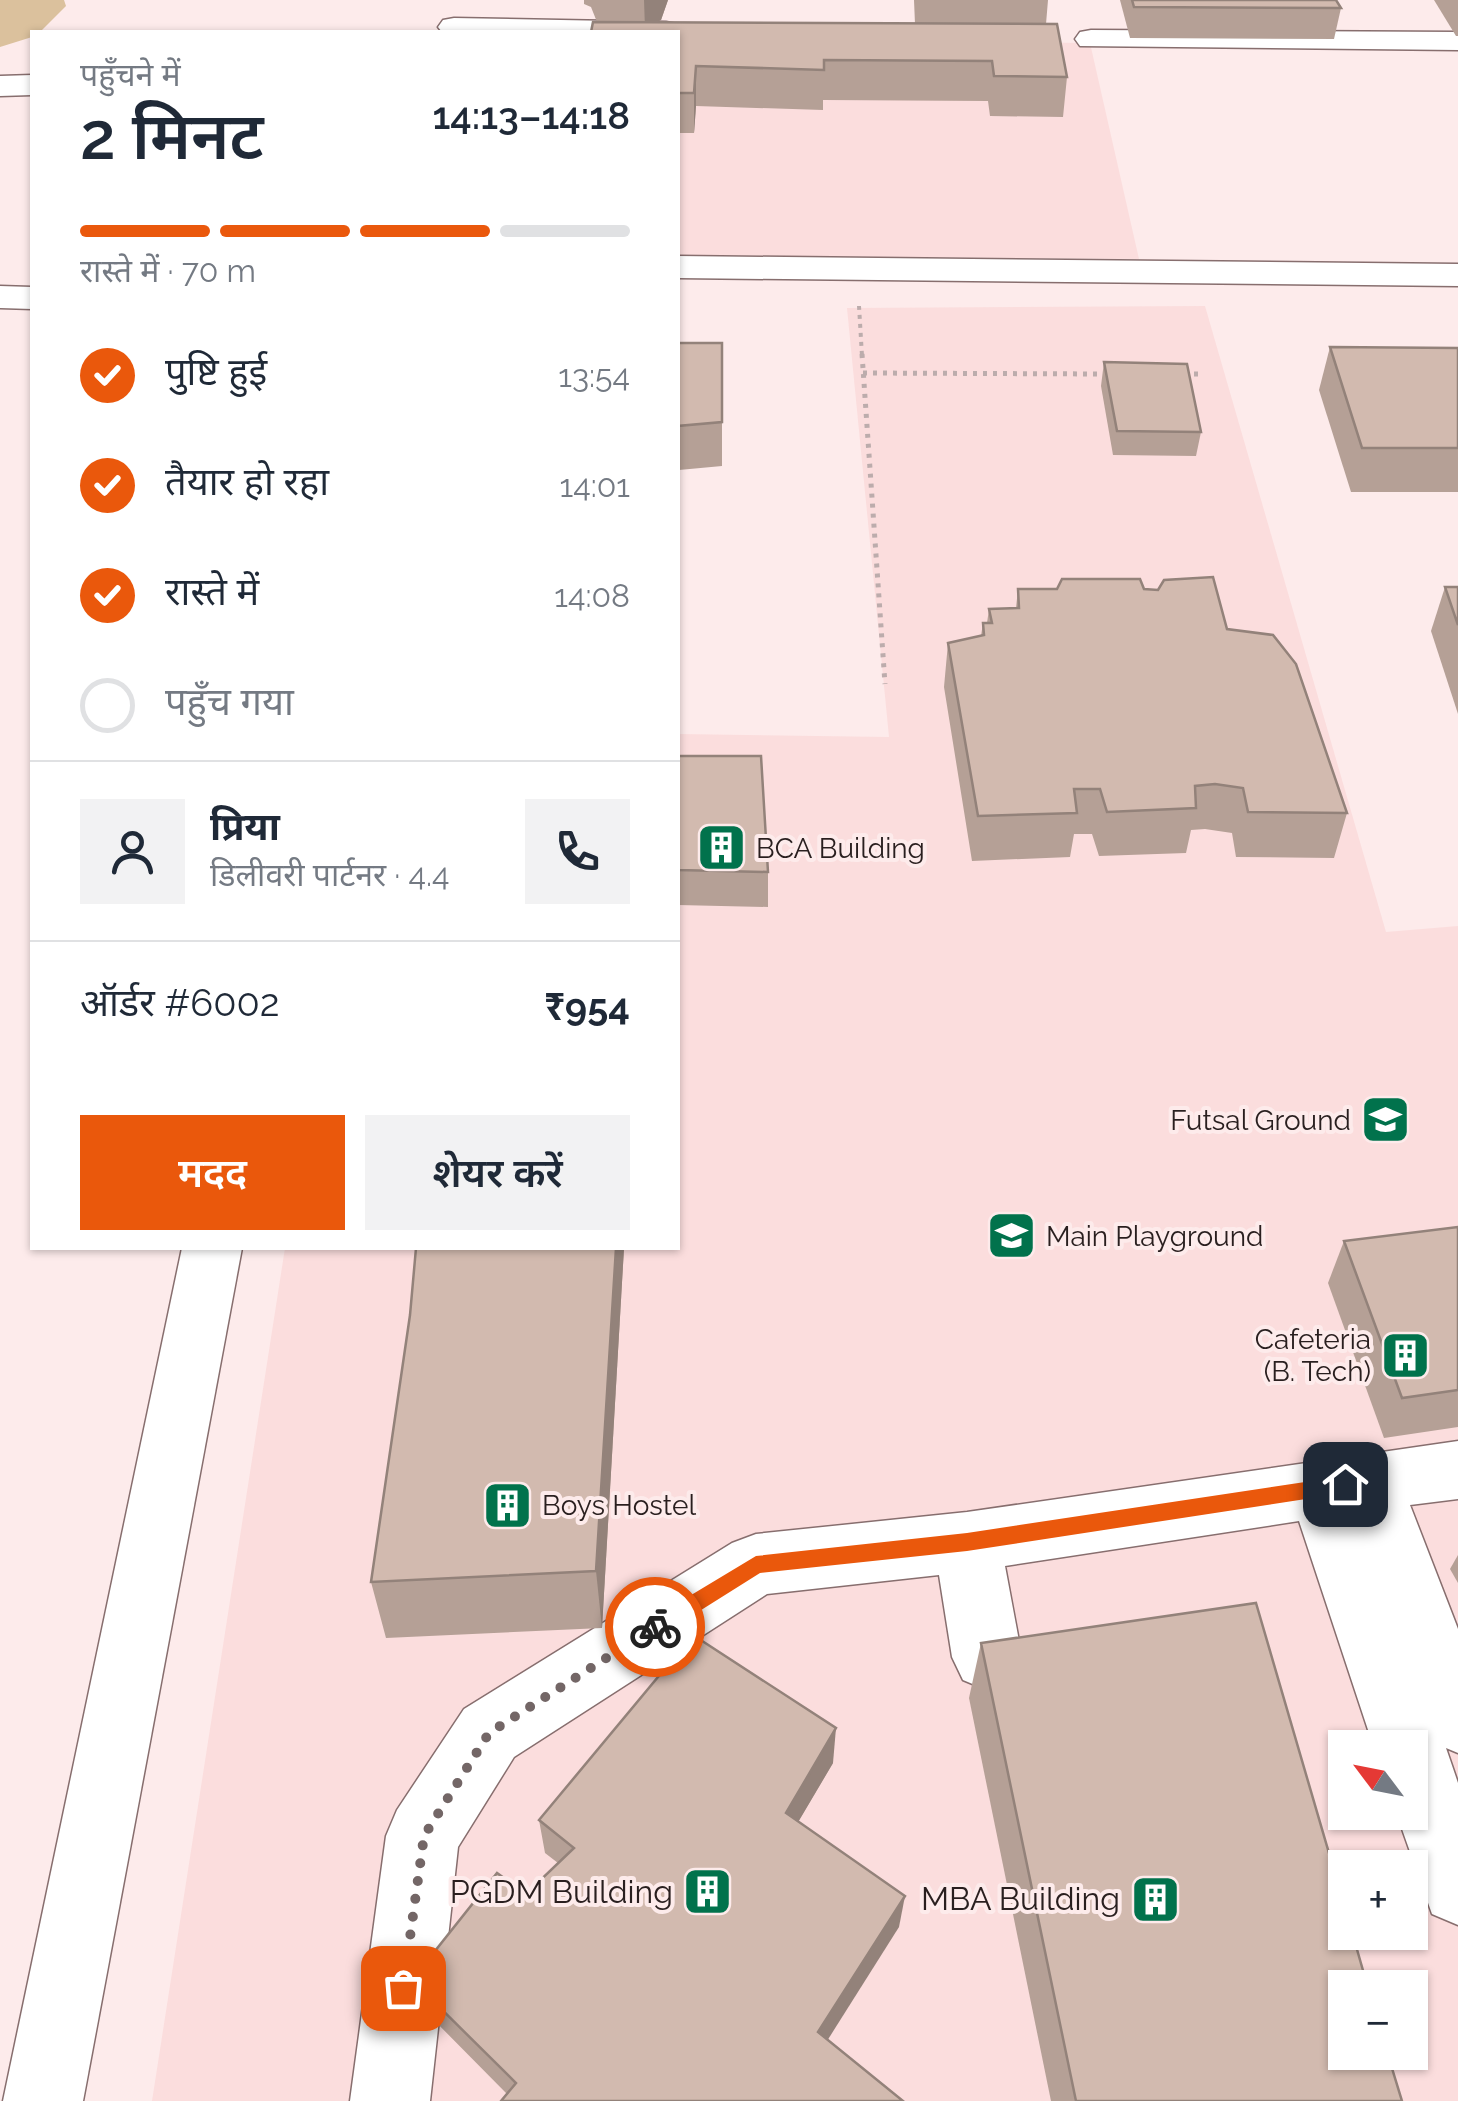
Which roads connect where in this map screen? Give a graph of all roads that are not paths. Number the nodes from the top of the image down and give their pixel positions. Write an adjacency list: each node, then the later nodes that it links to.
1 (456, 20): 2 (street)
2 (670, 30)
3 (680, 30): 4 (street)
4 (691, 31)
5 (1092, 40): 6 (street)
6 (1458, 41)
7 (30, 85): 8 (street)
8 (0, 86)
9 (680, 267): 10 (street)
10 (1458, 276)
11 (0, 296): 12 (street)
12 (30, 298)
13 (212, 1250): 20 (street)
14 (1458, 1470): 15 (street)
15 (1345, 1484): 16 (street); 18 (street); 19 (street)
16 (967, 1542): 17 (street); 21 (street)
17 (987, 1657)
18 (1458, 1719)
19 (1458, 1888)
20 (42, 2101)
21 (390, 2101)

